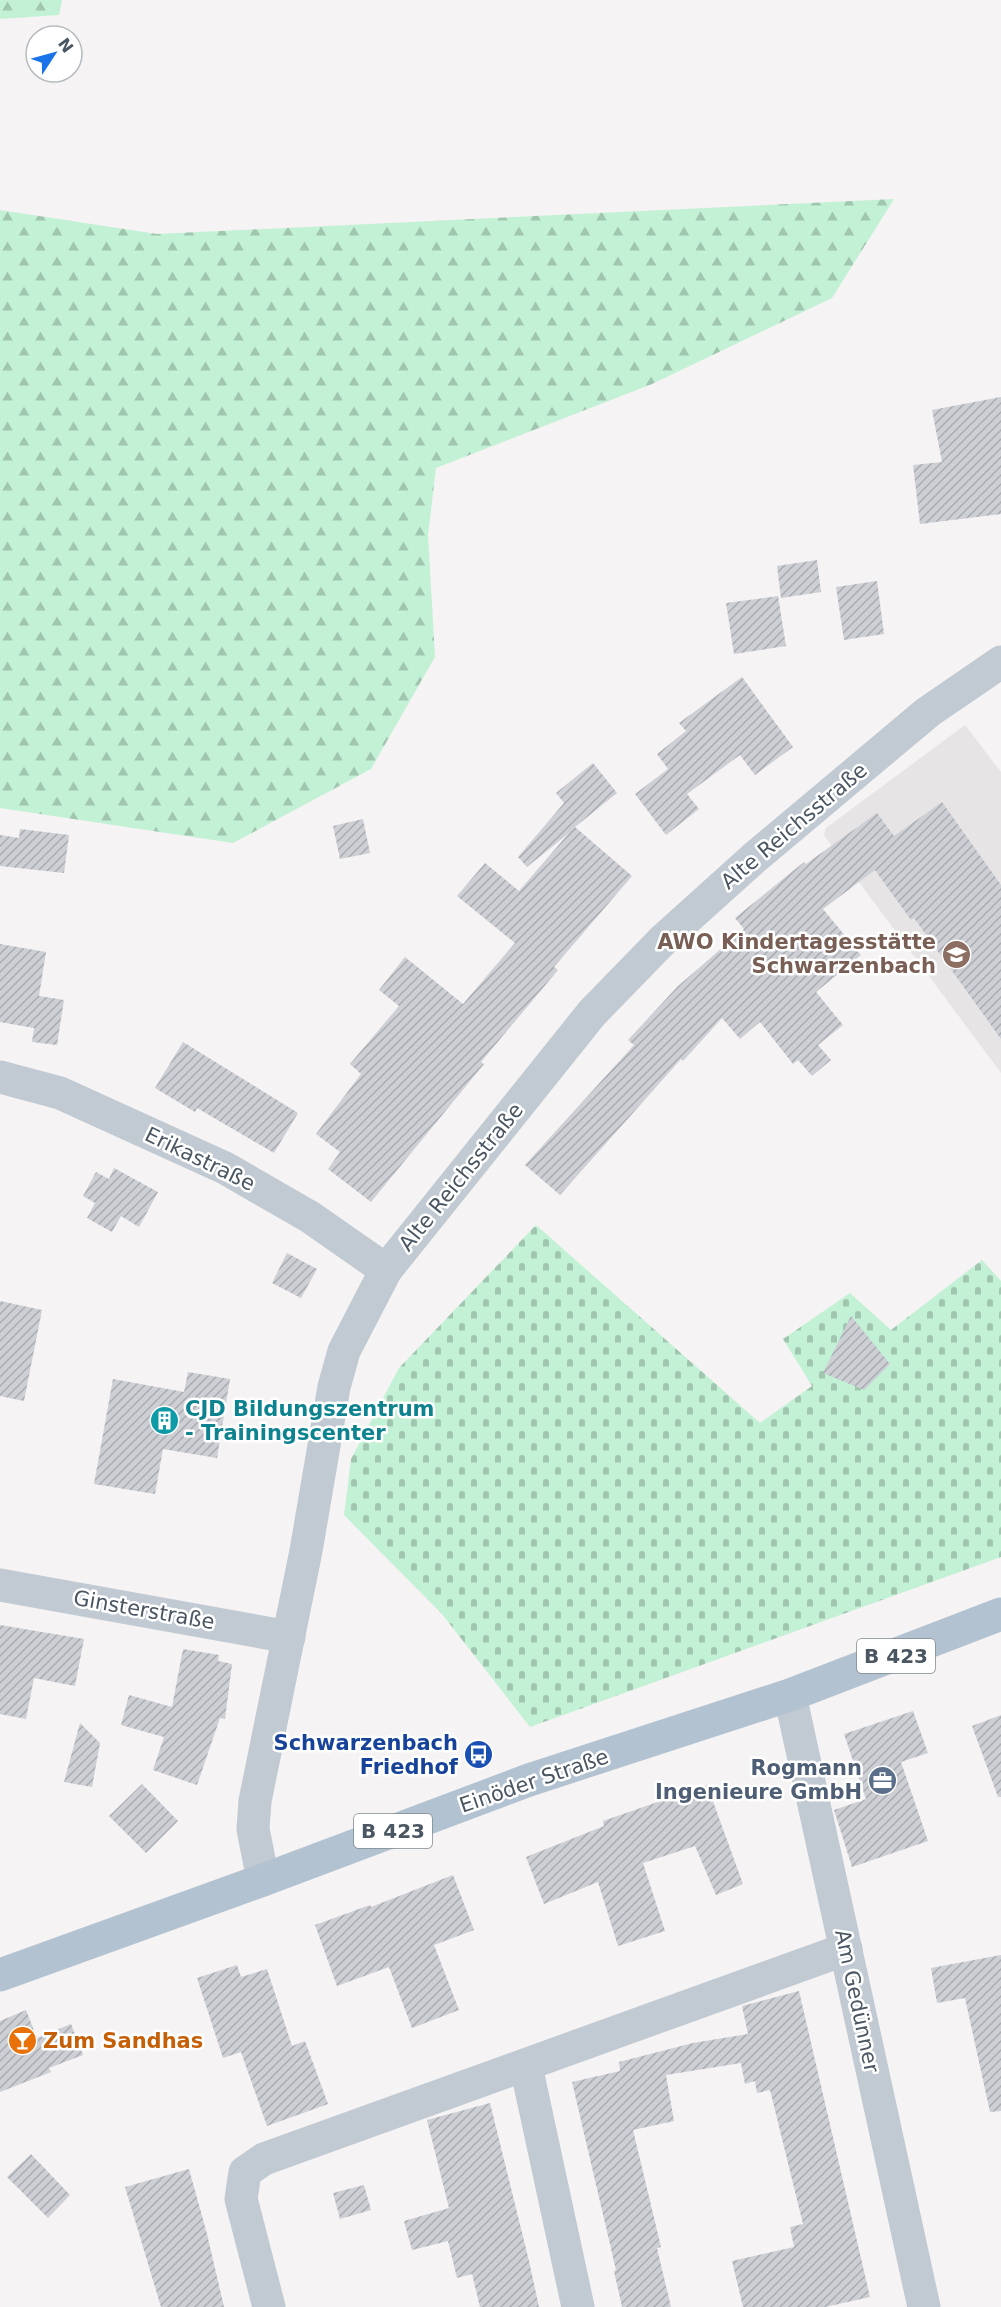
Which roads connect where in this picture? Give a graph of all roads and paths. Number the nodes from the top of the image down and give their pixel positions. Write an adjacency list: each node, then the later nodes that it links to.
1 (1001, 662): 3 (street, Alte Reichsstraße)
2 (0, 1077): 3 (street, Erikastraße)
3 (386, 1270): 6 (street, Alte Reichsstraße)
4 (0, 1585): 6 (street, Ginsterstraße)
5 (1001, 1614): 7 (main road, Einöder Straße / B 423)
6 (289, 1637): 8 (street, Alte Reichsstraße)
7 (790, 1695): 8 (main road, Einöder Straße / B 423); 9 (street, Am Gedünner)
8 (263, 1880): 10 (main road, Einöder Straße / B 423)
9 (846, 1949): 11 (street); 14 (street, Am Gedünner)
10 (0, 1975)
11 (526, 2066): 12 (street); 13 (street)
12 (269, 2307)
13 (578, 2307)
14 (924, 2307)

